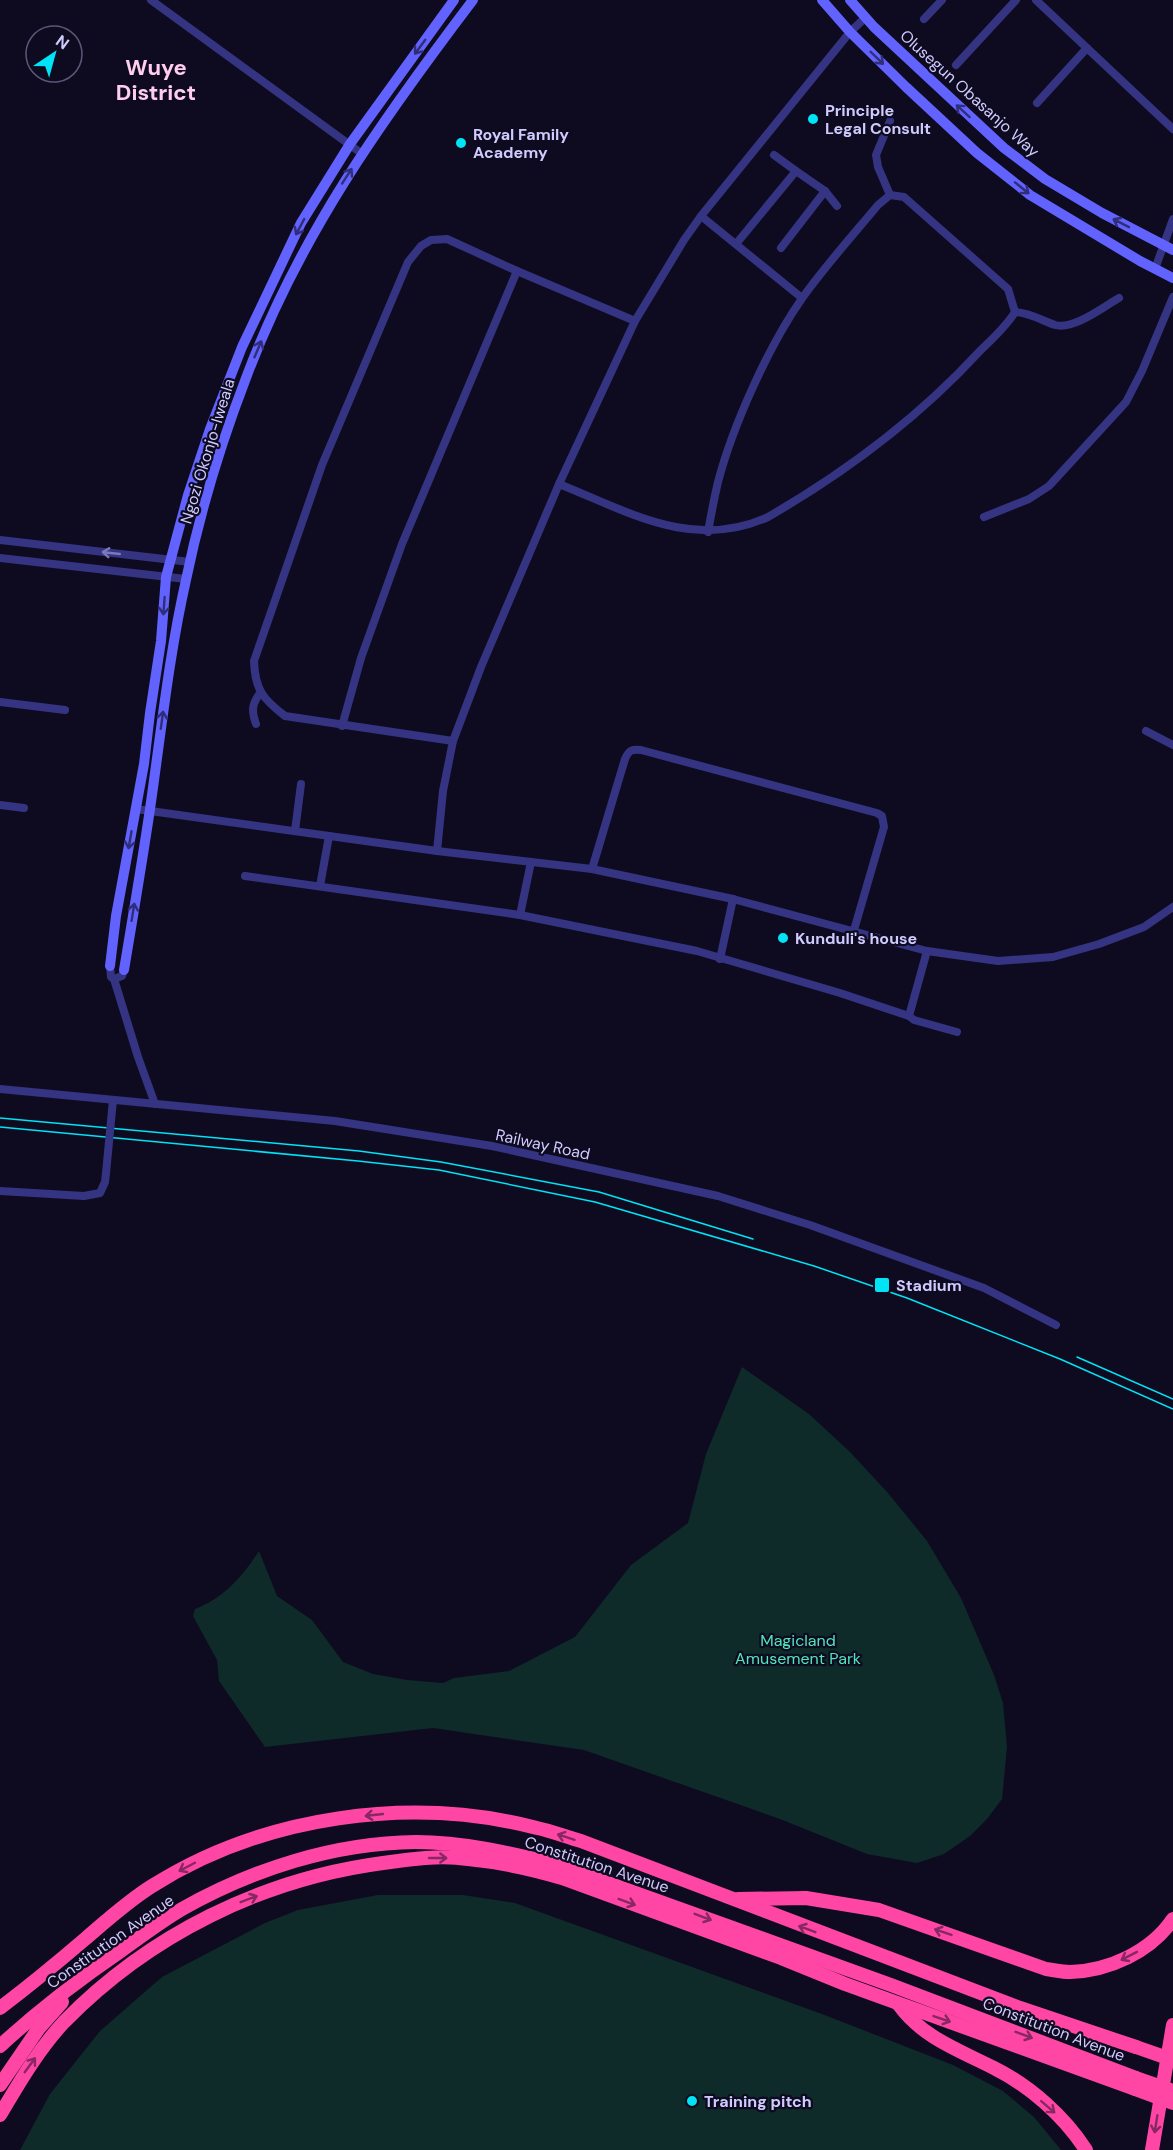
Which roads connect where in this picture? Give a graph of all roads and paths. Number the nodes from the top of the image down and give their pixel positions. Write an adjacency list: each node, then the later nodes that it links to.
1 (152, 0): 17 (street)
2 (454, 0): 17 (street, Ngozi Okonjo-Iweala, one-way to 17)
3 (473, 0): 18 (street, Ngozi Okonjo-Iweala)
4 (822, 0): 11 (street)
5 (850, 0): 9 (street, Olusegun Obasanjo Way)
6 (942, 0): 10 (street)
7 (1016, 0): 13 (street)
8 (1036, 0): 12 (street)
9 (865, 18): 11 (street); 27 (street, Olusegun Obasanjo Way, one-way to 9)
10 (924, 18)
11 (850, 32): 24 (street); 29 (street, one-way to 29)
12 (1087, 48): 14 (street); 16 (street)
13 (956, 65)
14 (1037, 104)
15 (890, 121): 22 (street)
16 (1173, 129)
17 (350, 144): 18 (street); 42 (street, Ngozi Okonjo-Iweala, one-way to 42)
18 (362, 153): 43 (street, Ngozi Okonjo-Iweala, one-way to 18)
19 (774, 155): 20 (street)
20 (796, 171): 21 (street); 26 (street)
21 (825, 191): 23 (street); 28 (street)
22 (890, 195): 33 (street); 35 (street)
23 (837, 206)
24 (701, 216): 26 (street); 36 (street)
25 (1173, 219): 27 (street)
26 (736, 244): 33 (street)
27 (1168, 248): 29 (street)
28 (781, 249)
29 (1155, 269): 31 (street)
30 (518, 272): 36 (street); 46 (street); 50 (street)
31 (1173, 278)
32 (1173, 297): 38 (street)
33 (802, 298): 39 (street)
34 (1119, 298): 35 (street)
35 (1015, 312): 39 (street)
36 (635, 321): 37 (street)
37 (559, 484): 39 (street); 52 (street)
38 (984, 517)
39 (708, 532)
40 (0, 540): 42 (street, one-way to 40)
41 (0, 558): 44 (street)
42 (171, 560): 43 (street); 44 (street, Ngozi Okonjo-Iweala)
43 (190, 562): 45 (street, Ngozi Okonjo-Iweala)
44 (166, 577): 45 (street); 57 (street, Ngozi Okonjo-Iweala, one-way to 57)
45 (186, 579): 58 (street, Ngozi Okonjo-Iweala, one-way to 45)
46 (261, 692): 49 (street); 50 (street)
47 (0, 702): 48 (street)
48 (65, 710)
49 (256, 724)
50 (342, 726): 52 (street)
51 (1146, 731): 53 (street)
52 (453, 741): 61 (street)
53 (1173, 745)
54 (301, 784): 59 (street)
55 (0, 805): 56 (street)
56 (24, 808)
57 (136, 808): 58 (street); 72 (street, Ngozi Okonjo-Iweala, one-way to 72)
58 (150, 810): 59 (street); 73 (street, Ngozi Okonjo-Iweala, one-way to 58)
59 (294, 831): 60 (street)
60 (329, 836): 61 (street); 65 (street)
61 (437, 851): 62 (street)
62 (531, 862): 63 (street); 68 (street)
63 (592, 869): 66 (street); 69 (street)
64 (245, 876): 65 (street)
65 (320, 886): 68 (street)
66 (733, 899): 69 (street); 71 (street)
67 (1173, 907): 70 (street)
68 (520, 915): 71 (street)
69 (854, 930): 70 (street)
70 (927, 951): 75 (street)
71 (720, 959): 75 (street)
72 (110, 966): 74 (street)
73 (124, 970): 74 (street)
74 (114, 980): 79 (street)
75 (909, 1016): 76 (street)
76 (957, 1032)
77 (0, 1089): 78 (street, Railway Road)
78 (113, 1100): 79 (street, Railway Road); 80 (street, bridge)
79 (155, 1104): 81 (street, Railway Road)
80 (0, 1191)
81 (1056, 1325)
82 (323, 1853): 83 (highway); 87 (highway, Constitution Avenue); 96 (highway, Constitution Avenue, one-way to 96)
83 (416, 1858): 85 (highway, one-way to 83); 91 (highway, one-way to 91)
84 (731, 1899): 86 (highway, one-way to 84); 89 (highway, Constitution Avenue, one-way to 89); 95 (highway, Constitution Avenue, one-way to 84, bridge)
85 (213, 1913): 87 (highway); 102 (highway, one-way to 85)
86 (1173, 1919)
87 (151, 1930): 88 (highway, Constitution Avenue)
88 (94, 1969): 94 (highway, Constitution Avenue); 99 (highway)
89 (37, 1980): 90 (highway); 92 (highway, Constitution Avenue)
90 (0, 1998)
91 (892, 2001): 97 (highway, one-way to 97); 103 (highway, one-way to 103)
92 (0, 2008)
93 (1173, 2025): 104 (highway, one-way to 104)
94 (0, 2046)
95 (1173, 2060)
96 (1115, 2070): 97 (highway); 98 (highway, Constitution Avenue)
97 (1093, 2072): 98 (highway)
98 (1136, 2084): 100 (highway, Constitution Avenue, bridge); 101 (highway, bridge)
99 (0, 2085)
100 (1173, 2091)
101 (1173, 2103)
102 (0, 2115)
103 (1086, 2150)
104 (1152, 2150)

